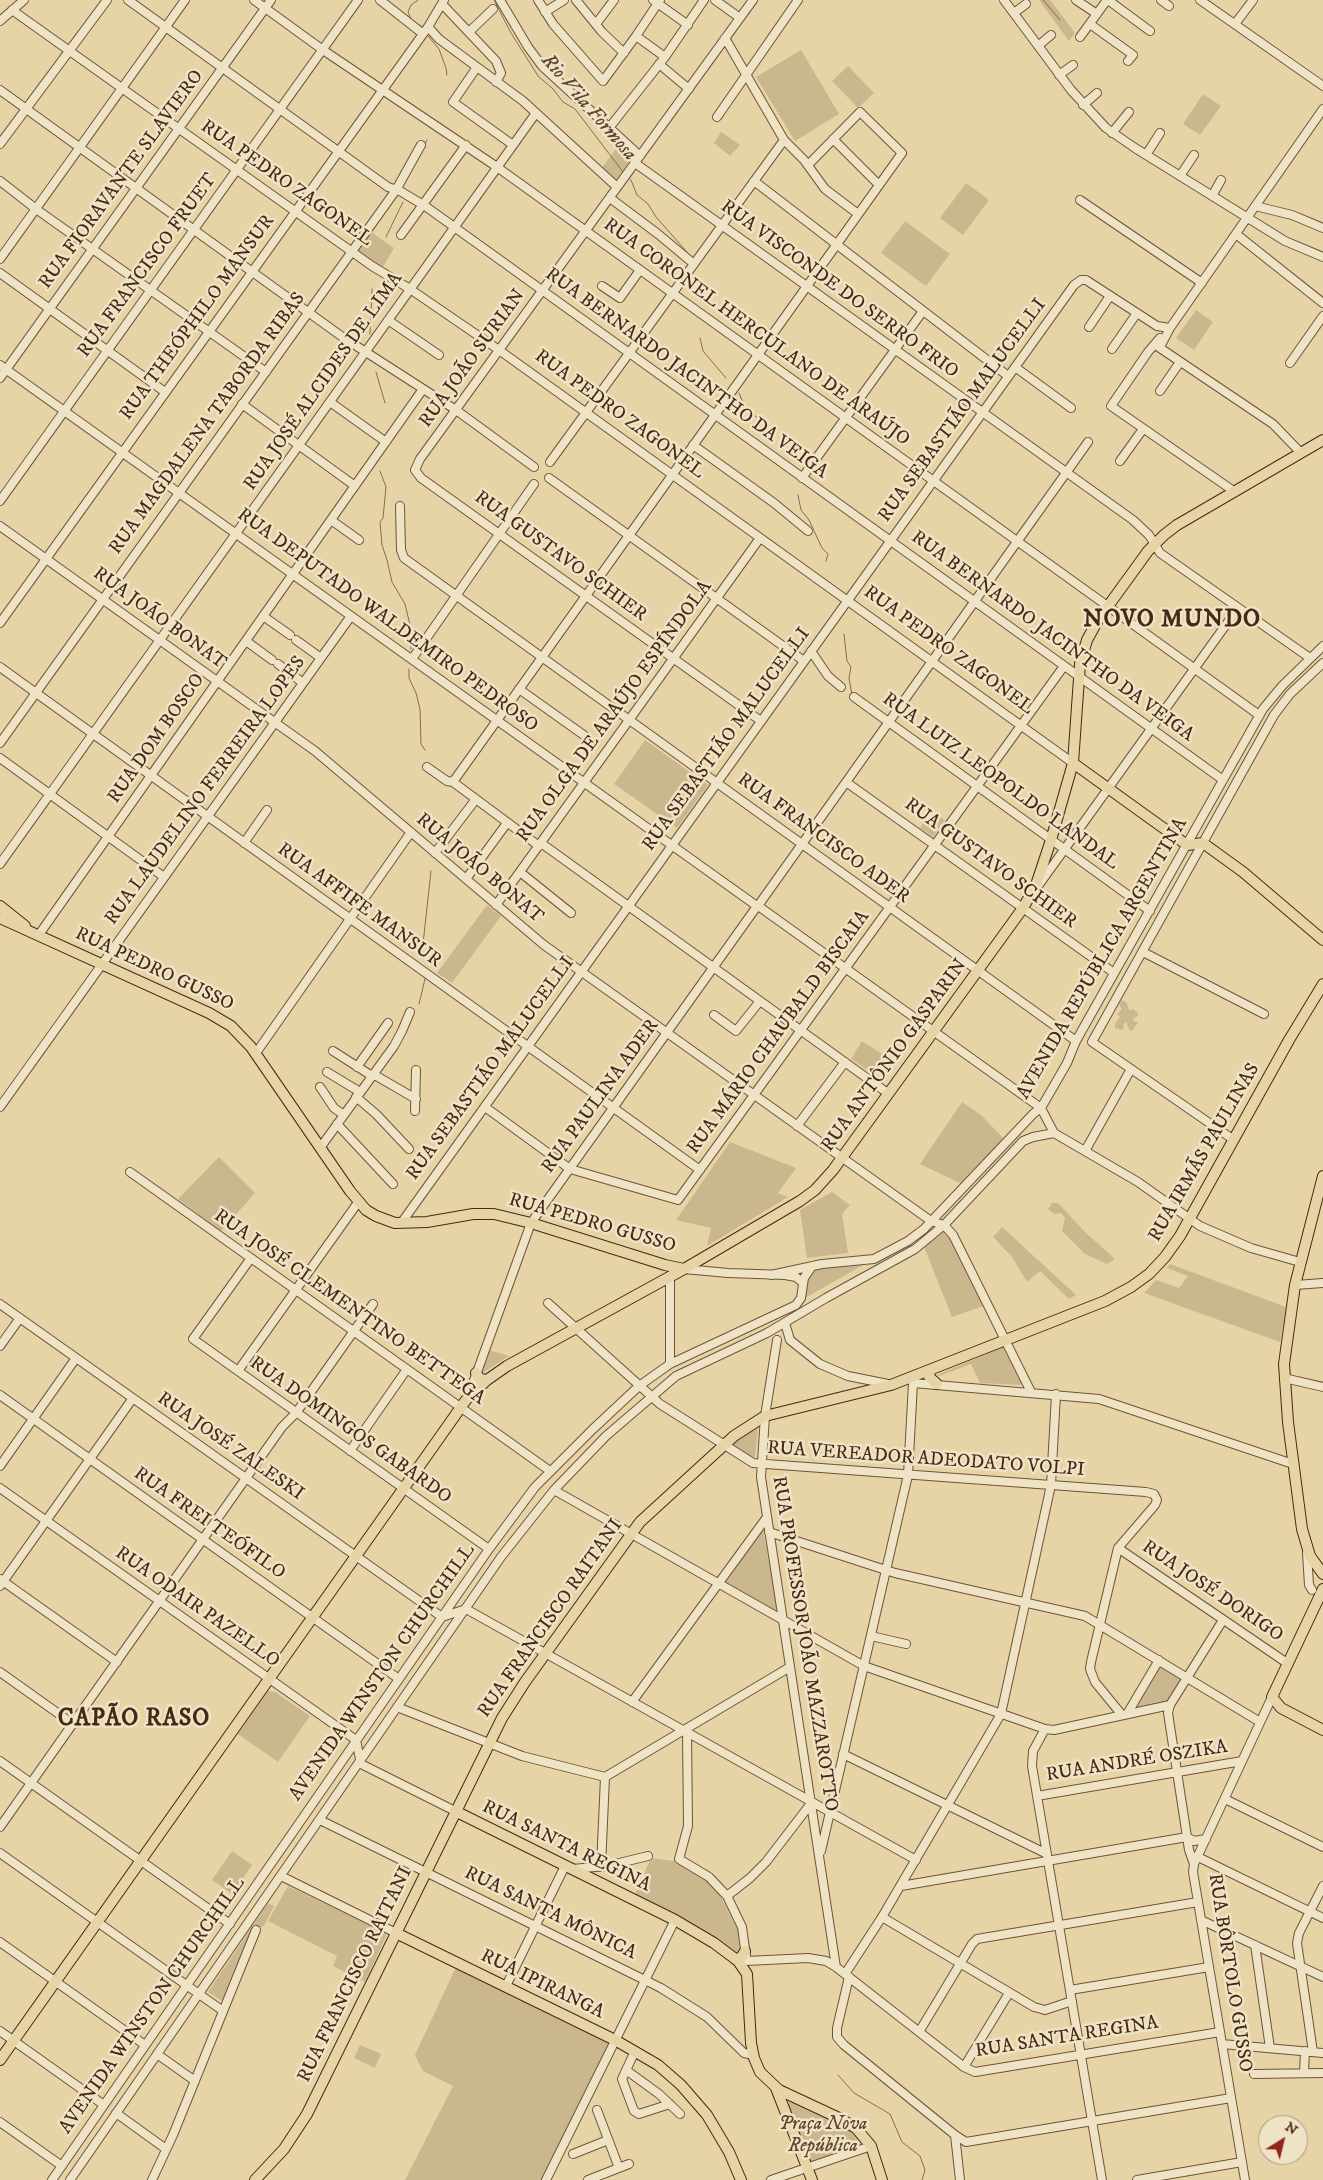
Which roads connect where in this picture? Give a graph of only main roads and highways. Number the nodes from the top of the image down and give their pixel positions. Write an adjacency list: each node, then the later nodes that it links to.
1 (1323, 440): 2 (main road)
2 (1073, 763): 6 (main road, RUA PEDRO ZAGONEL); 9 (main road, RUA ANTÔNIO GASPARIN)
3 (0, 906): 5 (main road)
4 (0, 918): 5 (main road, RUA PEDRO GUSSO)
5 (38, 936): 9 (main road, RUA PEDRO GUSSO)
6 (1323, 940)
7 (1323, 984): 10 (main road, RUA IRMÃS PAULINAS)
8 (1323, 1176): 15 (main road)
9 (684, 1269): 12 (main road, RUA ANTÔNIO GASPARIN)
10 (930, 1370): 13 (main road); 14 (main road, RUA IRMÃS PAULINAS)
11 (476, 1373): 12 (main road)
12 (487, 1380): 22 (main road, RUA ANTÔNIO GASPARIN)
13 (937, 1384)
14 (891, 1385): 18 (main road, RUA FRANCISCO RAITANI)
15 (1323, 1574)
16 (1323, 1589): 17 (main road, RUA BÔRTOLO GUSSO)
17 (1323, 1730)
18 (455, 1811): 19 (main road, RUA FRANCISCO RAITANI); 21 (main road, RUA SANTA REGINA)
19 (396, 1932): 24 (main road, RUA FRANCISCO RAITANI); 25 (main road, RUA IPIRANGA)
20 (746, 1956): 21 (main road)
21 (735, 1959): 23 (main road, RUA SANTA REGINA)
22 (0, 2060)
23 (776, 2088): 26 (main road); 27 (main road)
24 (255, 2180)
25 (741, 2180)
26 (812, 2180)
27 (882, 2180)

